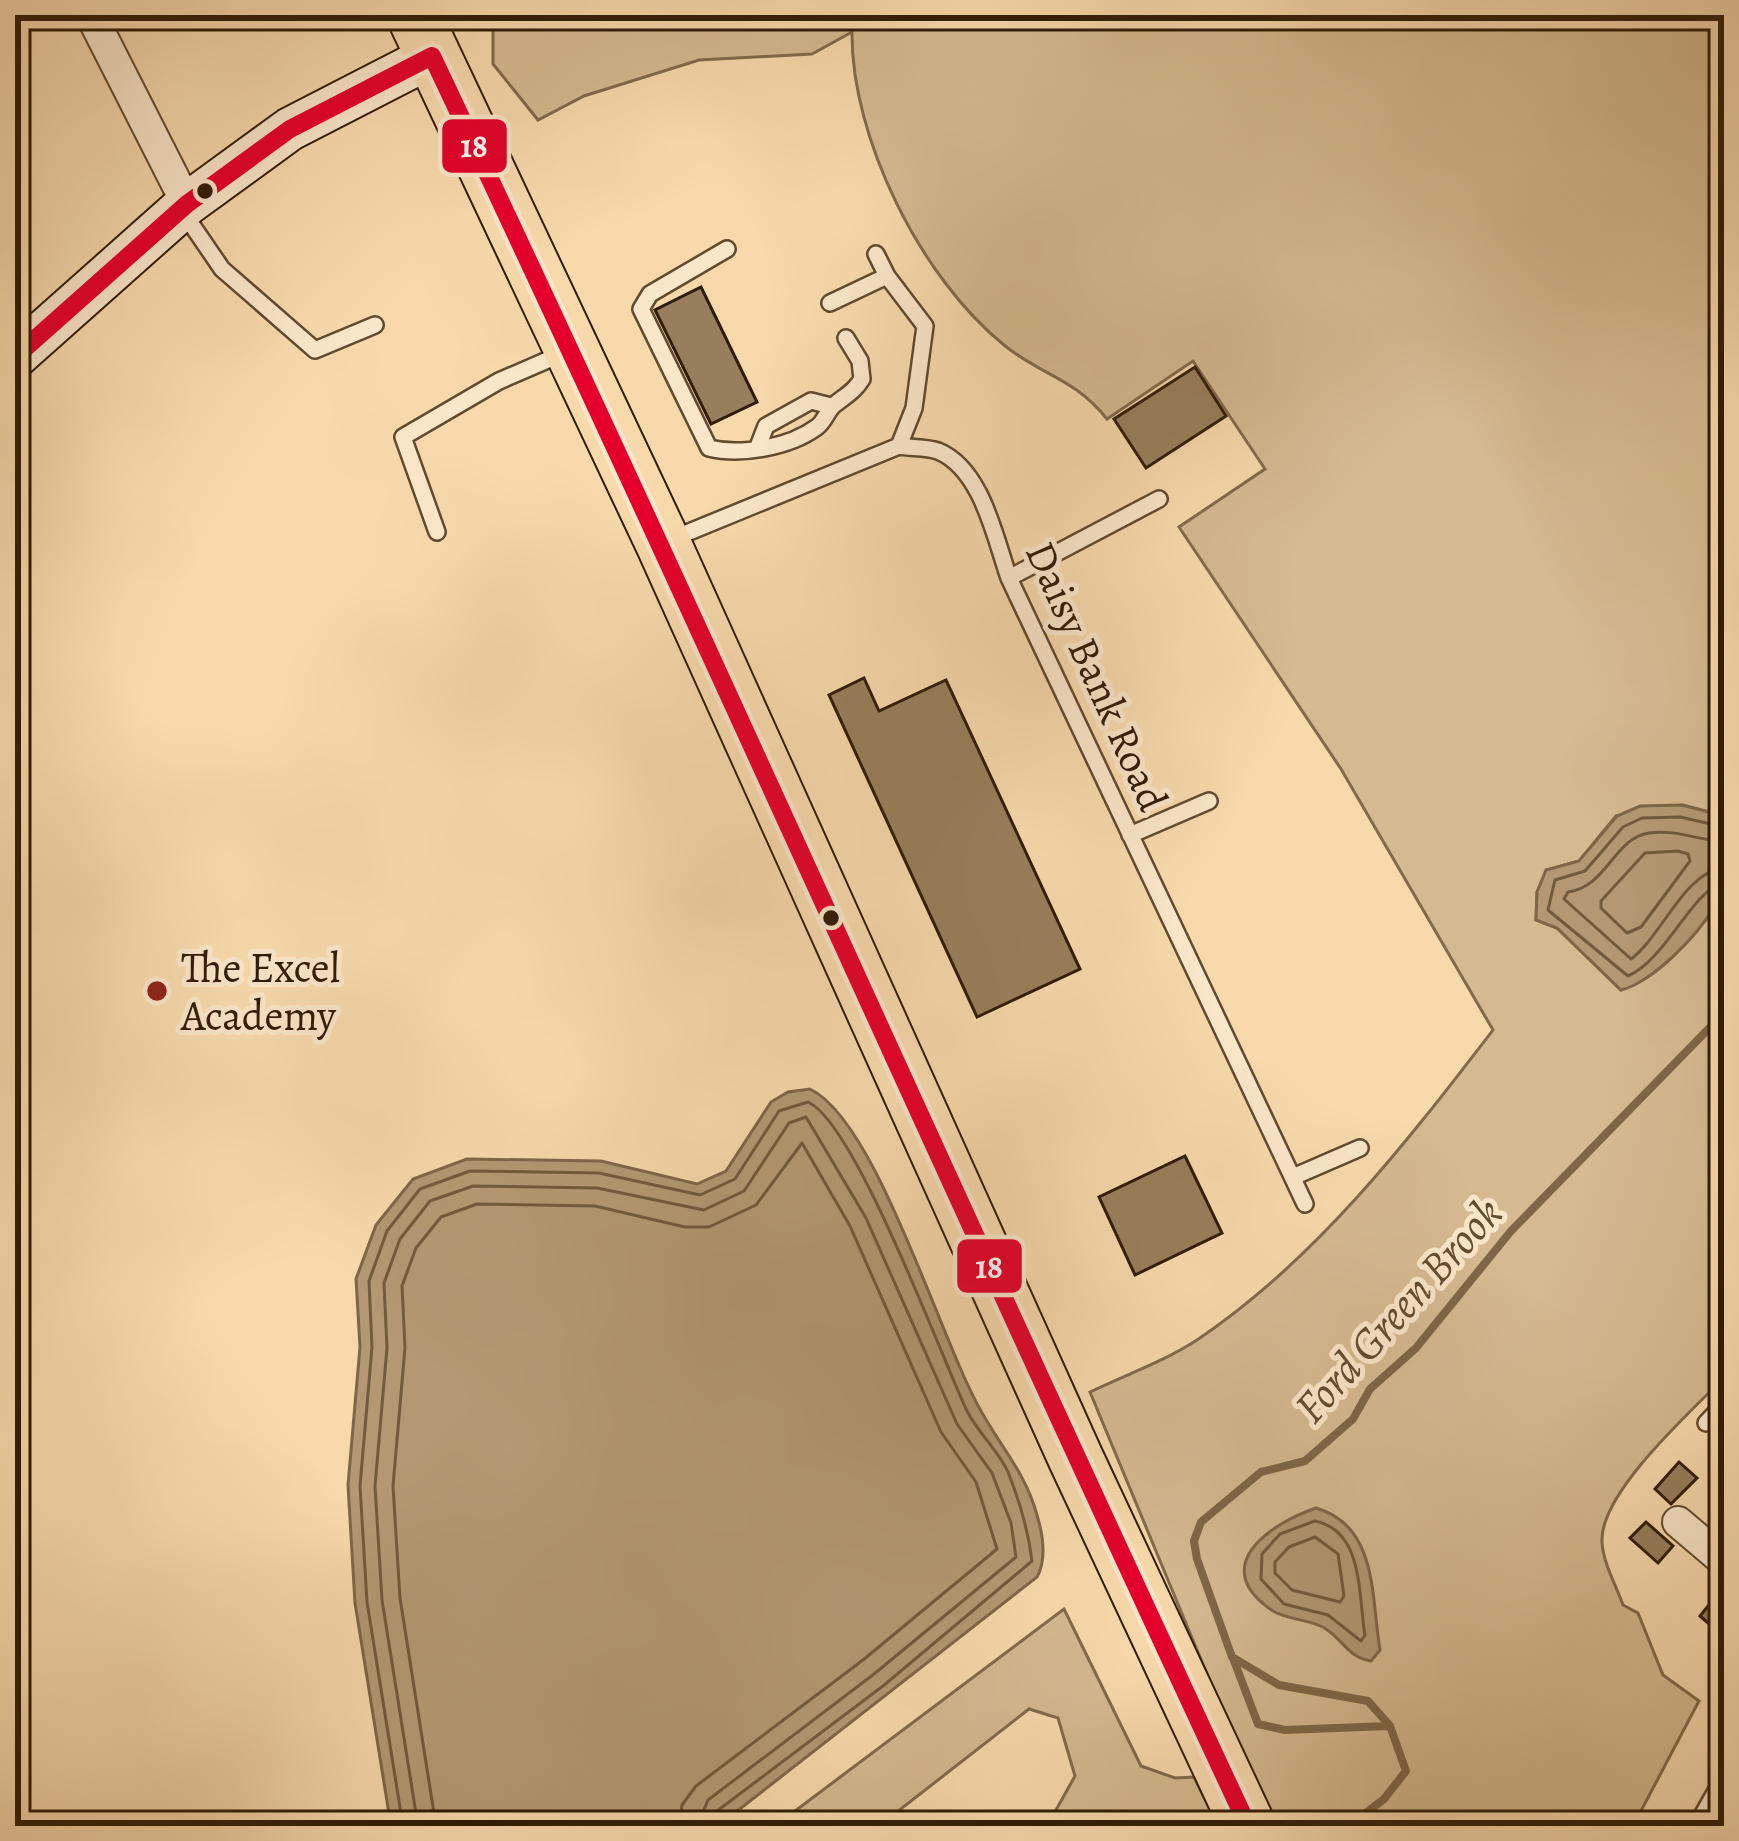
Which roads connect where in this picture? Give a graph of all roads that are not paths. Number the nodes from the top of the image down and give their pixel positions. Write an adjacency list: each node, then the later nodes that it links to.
1 (91, 15): 3 (street)
2 (423, 35): 3 (street); 10 (highway)
3 (184, 207): 8 (lane); 11 (street)
4 (728, 249): 13 (lane)
5 (876, 254): 6 (lane)
6 (887, 276): 7 (lane); 14 (lane)
7 (830, 303)
8 (374, 325)
9 (846, 338): 12 (lane)
10 (573, 349): 16 (lane); 17 (highway)
11 (15, 357)
12 (831, 406): 13 (lane); 13 (lane)
13 (759, 444)
14 (899, 446): 17 (lane); 18 (lane, Daisy Bank Road)
15 (1160, 499): 18 (lane)
16 (437, 532)
17 (663, 542): 29 (highway)
18 (1009, 578): 20 (lane, Daisy Bank Road)
19 (1209, 801): 20 (lane)
20 (1130, 835): 22 (lane, Daisy Bank Road)
21 (1360, 1148): 22 (lane)
22 (1294, 1177): 23 (lane, Daisy Bank Road)
23 (1305, 1204)
24 (1724, 1404): 25 (lane)
25 (1706, 1423)
26 (1678, 1522): 27 (street)
27 (1724, 1561)
28 (1724, 1777): 30 (lane)
29 (1248, 1826)
30 (1719, 1826)

